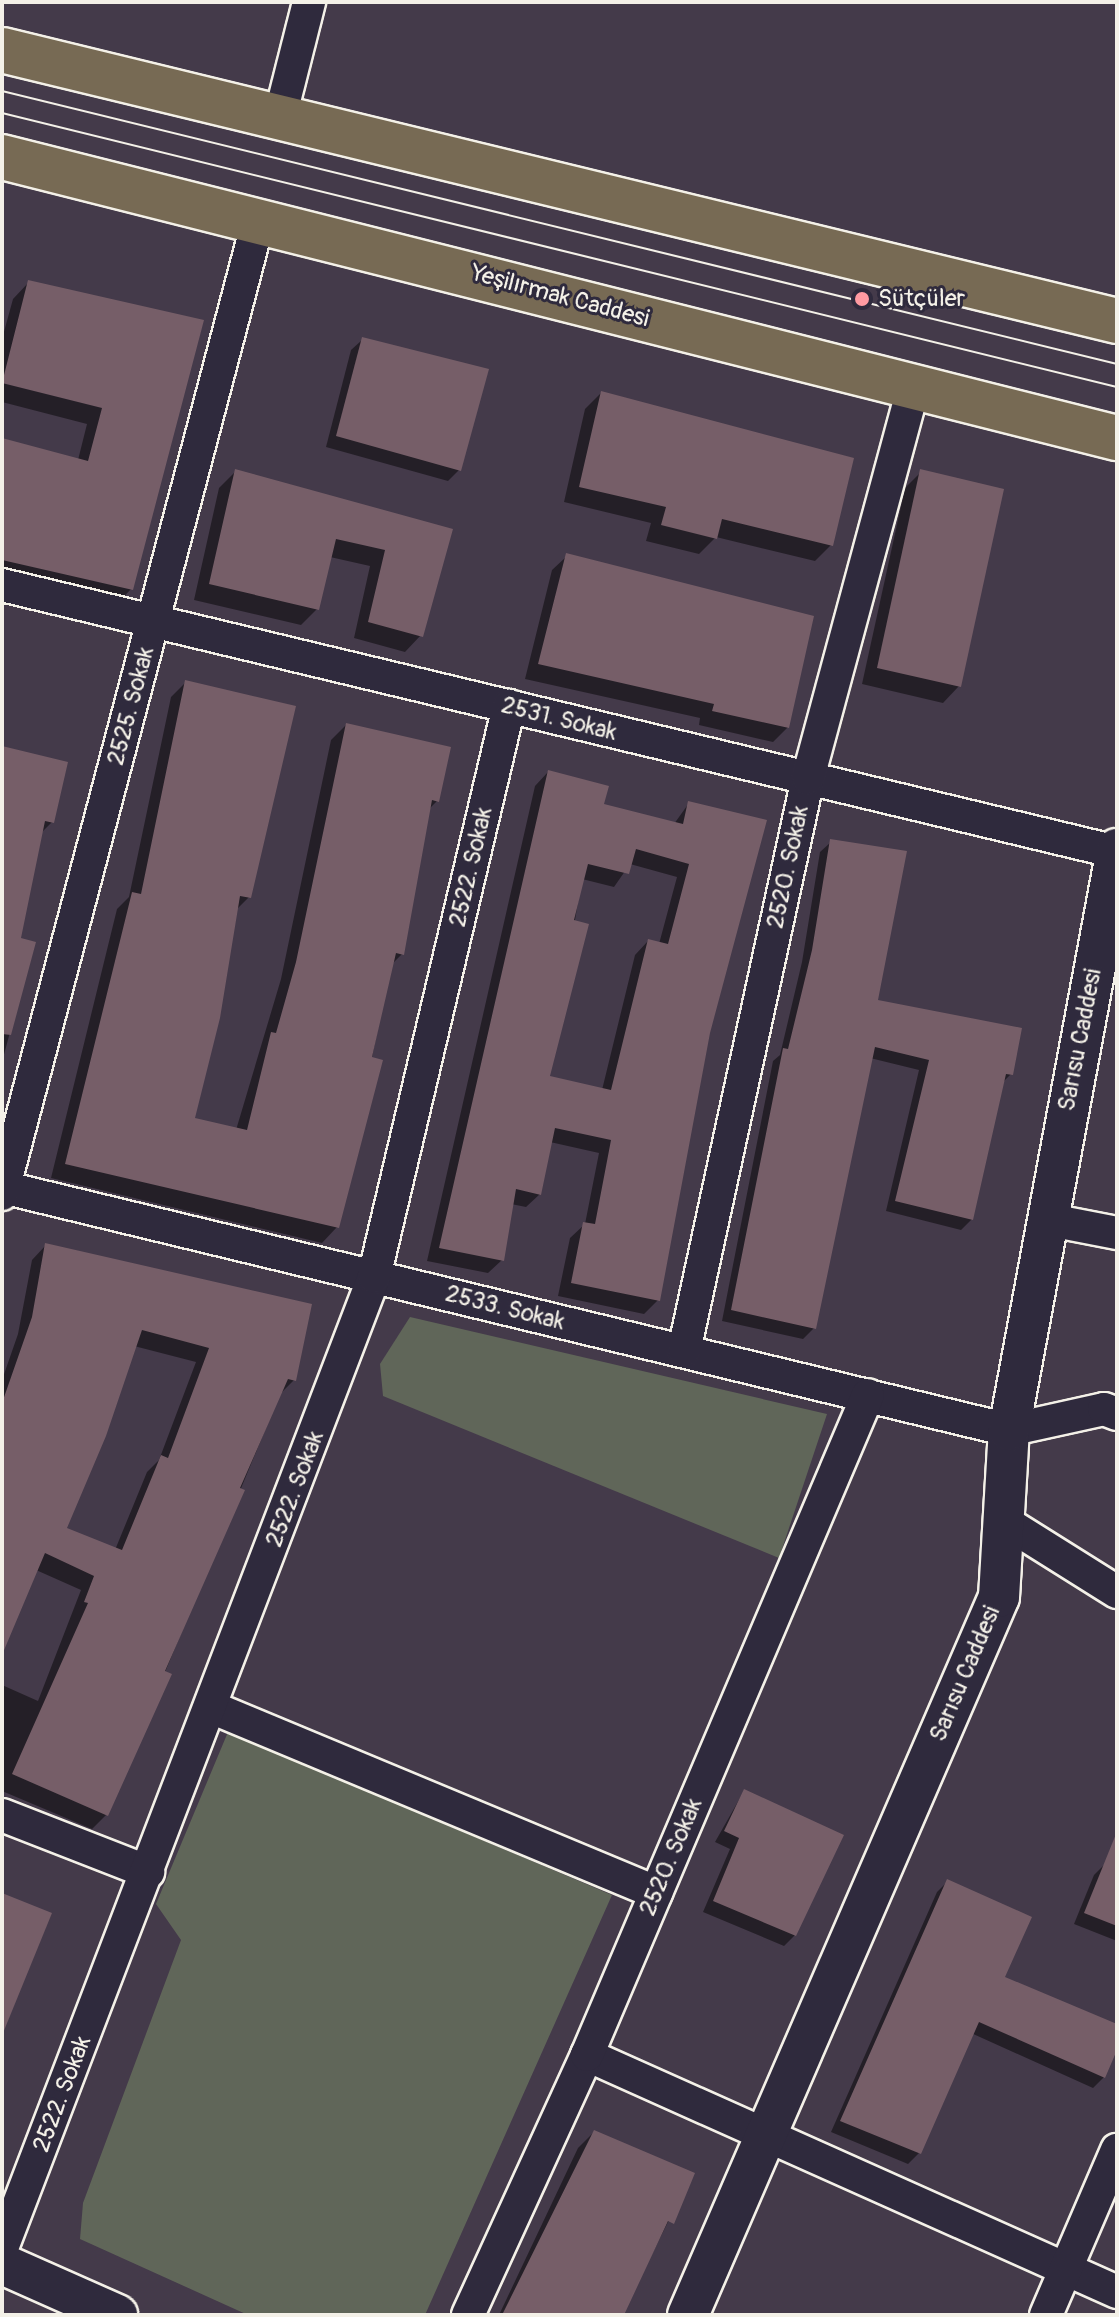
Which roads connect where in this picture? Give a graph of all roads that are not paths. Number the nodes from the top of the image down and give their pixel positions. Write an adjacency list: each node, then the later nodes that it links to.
1 (309, 2): 3 (street)
2 (2, 50): 3 (main road)
3 (280, 117): 6 (main road)
4 (2, 157): 5 (main road, Yeşilırmak Caddesi)
5 (259, 218): 7 (main road, Yeşilırmak Caddesi); 10 (street, 2525. Sokak)
6 (1117, 321)
7 (913, 388): 8 (main road, Yeşilırmak Caddesi); 12 (street, 2520. Sokak)
8 (1117, 438)
9 (2, 585): 10 (street, 2531. Sokak)
10 (154, 621): 11 (street, 2531. Sokak); 14 (street, 2525. Sokak)
11 (509, 706): 12 (street, 2531. Sokak); 17 (street, 2522. Sokak)
12 (808, 778): 13 (street, 2531. Sokak); 18 (street, 2520. Sokak)
13 (1117, 851): 15 (street, Sarısu Caddesi)
14 (2, 1189): 17 (street, 2533. Sokak)
15 (1045, 1219): 16 (street); 21 (street, Sarısu Caddesi)
16 (1117, 1233)
17 (374, 1277): 18 (street, 2533. Sokak); 24 (street, 2522. Sokak)
18 (684, 1351): 19 (street, 2533. Sokak)
19 (868, 1395): 21 (street, 2533. Sokak); 27 (street, 2520. Sokak)
20 (1117, 1414): 21 (street)
21 (1009, 1430): 22 (street, Sarısu Caddesi)
22 (1002, 1520): 23 (street); 29 (street, Sarısu Caddesi)
23 (1117, 1592)
24 (213, 1708): 26 (street, 2522. Sokak); 27 (street)
25 (2, 1815): 26 (street)
26 (148, 1872): 31 (street, 2522. Sokak)
27 (656, 1892): 28 (street, 2520. Sokak)
28 (587, 2055): 29 (street); 36 (street, 2520. Sokak)
29 (766, 2136): 33 (street); 37 (street, Sarısu Caddesi)
30 (1117, 2150): 33 (street)
31 (2, 2248)
32 (2, 2264): 35 (street)
33 (1067, 2270): 34 (street); 38 (street)
34 (1117, 2292)
35 (117, 2315)
36 (468, 2315)
37 (688, 2315)
38 (1046, 2315)

